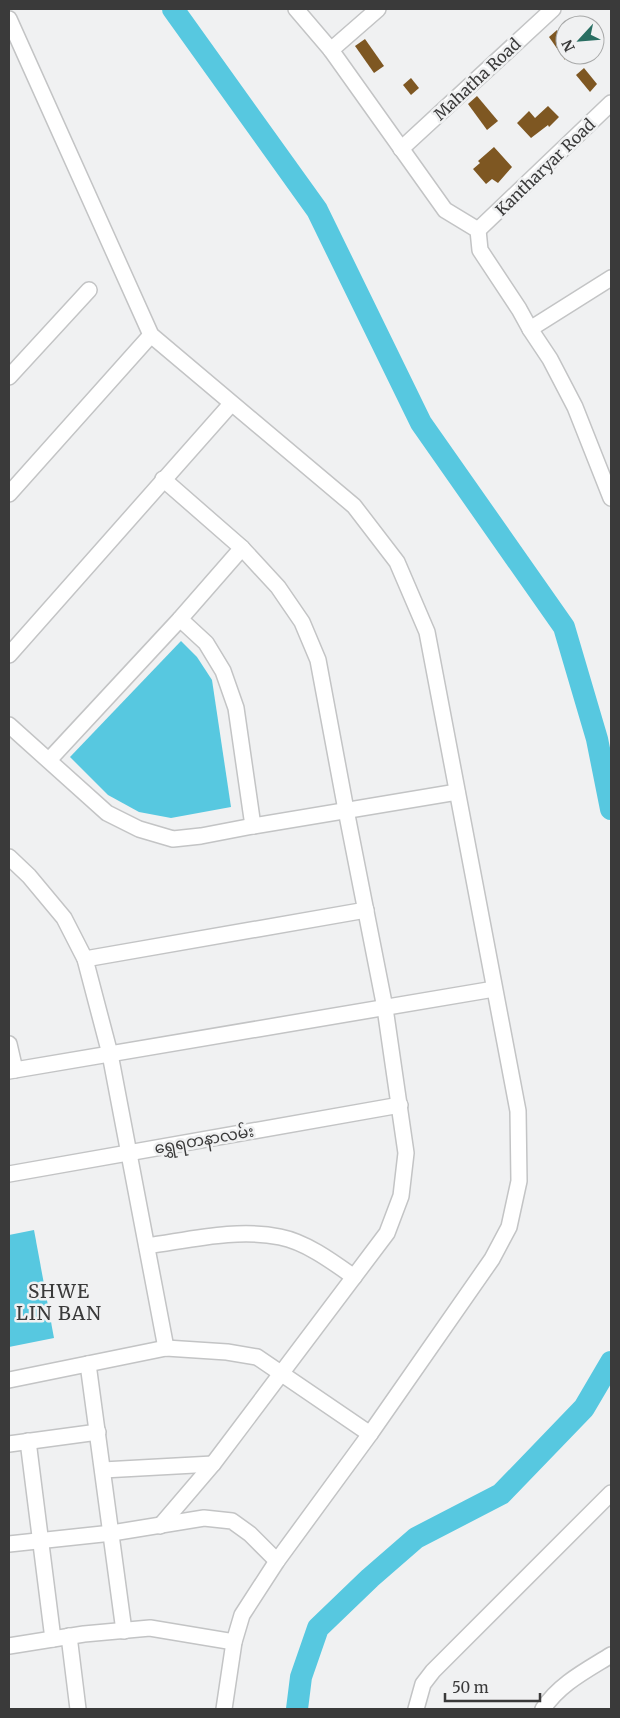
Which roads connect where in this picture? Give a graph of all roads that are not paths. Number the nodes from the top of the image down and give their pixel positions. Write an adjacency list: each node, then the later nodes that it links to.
1 (296, 9): 5 (street)
2 (378, 9): 5 (street)
3 (553, 9): 7 (street, Mahatha Road)
4 (9, 19): 12 (street)
5 (332, 50): 7 (street)
6 (611, 103): 8 (street, Kantharyar Road)
7 (401, 149): 8 (street)
8 (478, 230): 11 (street)
9 (611, 278): 11 (street)
10 (89, 290): 13 (street)
11 (530, 329): 17 (street)
12 (151, 334): 14 (street); 16 (street)
13 (9, 378)
14 (231, 404): 15 (street); 23 (street)
15 (163, 479): 18 (street); 20 (street)
16 (9, 494)
17 (611, 498)
18 (242, 548): 19 (street); 24 (street)
19 (180, 618): 22 (street); 25 (street)
20 (9, 655)
21 (9, 725): 22 (street)
22 (49, 760): 25 (street)
23 (457, 792): 24 (street); 29 (street)
24 (346, 810): 25 (street); 27 (street)
25 (253, 826)
26 (9, 857): 28 (street)
27 (366, 910): 28 (street); 30 (street)
28 (85, 959): 32 (street)
29 (494, 989): 30 (street); 44 (street)
30 (385, 1008): 32 (street); 34 (street)
31 (9, 1044): 33 (street)
32 (110, 1054): 33 (street); 35 (street)
33 (12, 1070)
34 (400, 1105): 35 (street, ရွှေရတနာလမ်း); 38 (street)
35 (130, 1152): 36 (street, ရွှေရတနာလမ်း); 37 (street)
36 (9, 1174)
37 (147, 1246): 38 (street); 39 (street)
38 (354, 1277): 41 (street)
39 (166, 1348): 40 (street); 41 (street)
40 (88, 1364): 42 (street); 43 (street)
41 (280, 1375): 44 (street); 47 (street)
42 (9, 1380)
43 (98, 1432): 45 (street); 48 (street)
44 (370, 1434): 54 (street)
45 (28, 1441): 46 (street); 52 (street)
46 (9, 1444)
47 (213, 1464): 48 (street); 50 (street)
48 (103, 1470): 51 (street)
49 (611, 1493): 63 (street)
50 (160, 1526): 51 (street); 54 (street)
51 (112, 1533): 52 (street); 55 (street)
52 (41, 1541): 53 (street); 57 (street)
53 (9, 1544)
54 (277, 1561): 58 (street)
55 (124, 1630): 56 (street); 58 (street)
56 (69, 1636): 57 (street); 61 (street)
57 (53, 1639): 59 (street)
58 (234, 1642): 62 (street)
59 (9, 1646)
60 (611, 1655): 64 (street)
61 (78, 1709)
62 (224, 1709)
63 (416, 1709)
64 (543, 1709)

